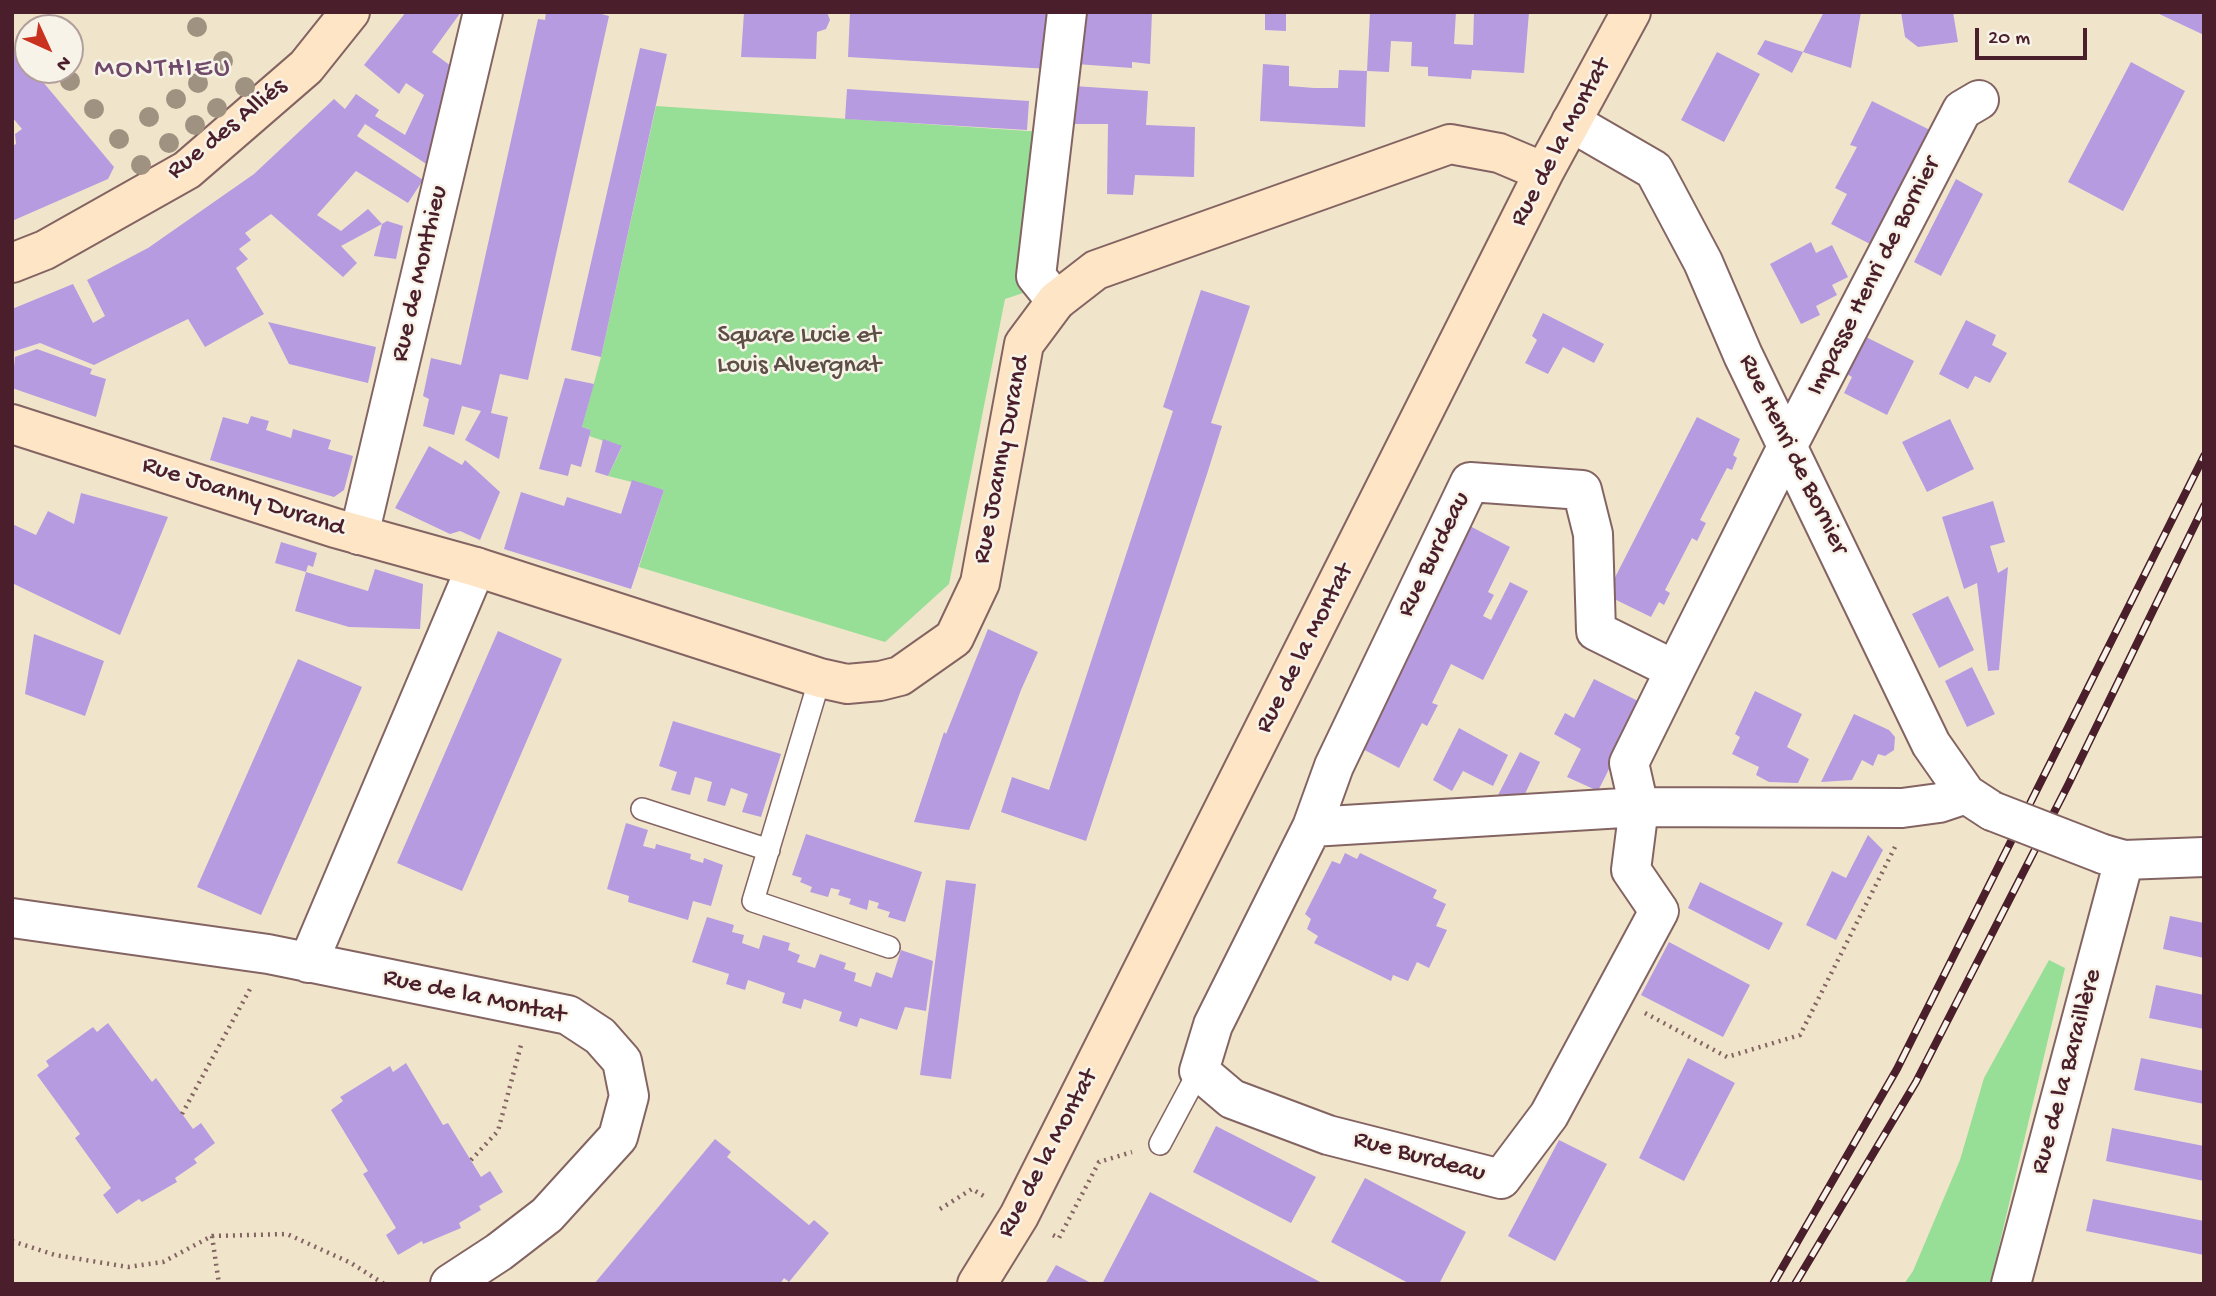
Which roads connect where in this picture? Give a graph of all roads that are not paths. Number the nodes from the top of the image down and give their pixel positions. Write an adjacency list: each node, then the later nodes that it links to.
1 (350, 12): 8 (street, Rue des Alliés)
2 (483, 12): 12 (street, Rue de Monthieu)
3 (1067, 12): 9 (street)
4 (1628, 13): 6 (street, Rue de la Montat)
5 (1979, 100): 11 (street, Impasse Henri de Bornier)
6 (1572, 122): 7 (street, Rue de la Montat); 11 (street, Rue Henri de Bornier)
7 (1544, 172): 9 (street, Rue Joanny Durand); 30 (street, Rue de la Montat)
8 (12, 263)
9 (1056, 301): 15 (street, Rue Joanny Durand)
10 (12, 424): 12 (street, Rue Joanny Durand)
11 (1788, 445): 14 (street, Impasse Henri de Bornier); 17 (street, Rue Henri de Bornier)
12 (359, 535): 13 (street, Rue Joanny Durand)
13 (475, 567): 15 (street, Rue Joanny Durand); 26 (street)
14 (1675, 670): 16 (street, Impasse Henri de Bornier); 20 (street, Rue Burdeau)
15 (820, 678): 21 (lane)
16 (1629, 763): 18 (street, Rue Burdeau)
17 (1979, 802): 18 (street); 22 (street, bridge)
18 (1639, 807): 20 (street); 27 (street, Rue Burdeau)
19 (642, 810): 21 (lane)
20 (1312, 827): 27 (street, Rue Burdeau)
21 (769, 850): 25 (lane)
22 (2113, 857): 23 (street); 31 (street, Rue de la Baraillère)
23 (2204, 857)
24 (12, 918): 26 (street, Rue de la Montat)
25 (889, 947)
26 (307, 964): 29 (street, Rue de la Montat)
27 (1199, 1072): 28 (lane)
28 (1160, 1144)
29 (450, 1284)
30 (976, 1284)
31 (2011, 1284)

